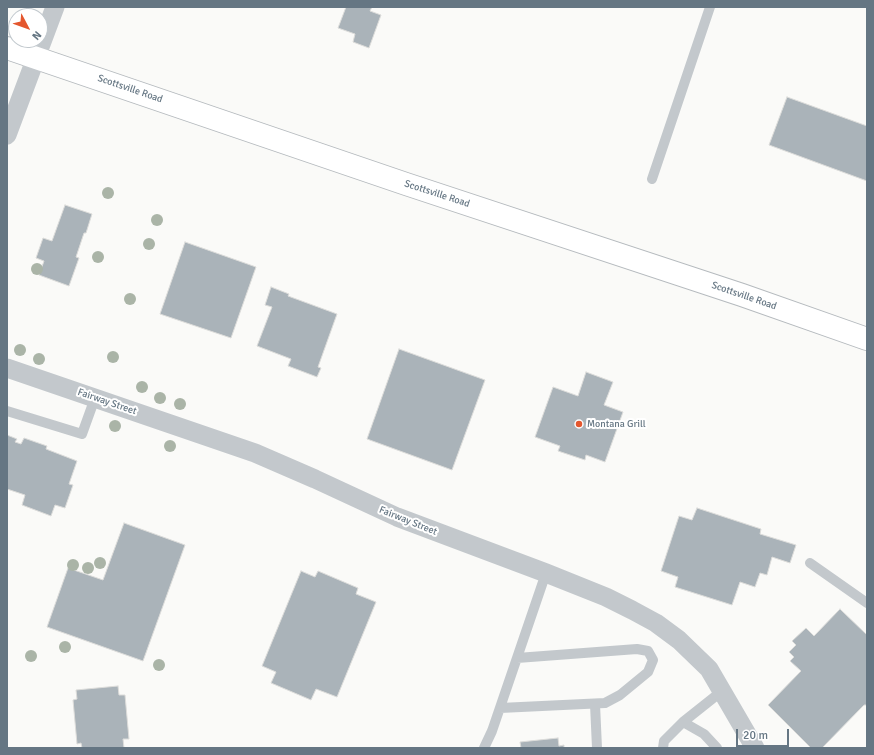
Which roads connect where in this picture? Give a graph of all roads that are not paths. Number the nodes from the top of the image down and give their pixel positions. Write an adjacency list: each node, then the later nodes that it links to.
1 (55, 7): 4 (street)
2 (710, 7): 6 (lane)
3 (7, 48): 4 (main road, Scottsville Road)
4 (36, 58): 5 (street); 7 (main road, Scottsville Road)
5 (7, 135)
6 (652, 178)
7 (867, 339)
8 (7, 368): 9 (street, Fairway Street)
9 (95, 398): 10 (lane); 12 (street, Fairway Street)
10 (7, 411)
11 (810, 563): 13 (lane)
12 (546, 573): 14 (lane); 15 (street, Fairway Street)
13 (867, 603)
14 (517, 658): 16 (lane); 17 (lane)
15 (722, 691): 18 (lane); 23 (street, Fairway Street)
16 (595, 704): 17 (lane); 20 (lane)
17 (500, 708): 19 (lane)
18 (683, 722): 21 (lane); 22 (lane)
19 (484, 748)
20 (598, 748)
21 (663, 748)
22 (717, 748)
23 (755, 748)

